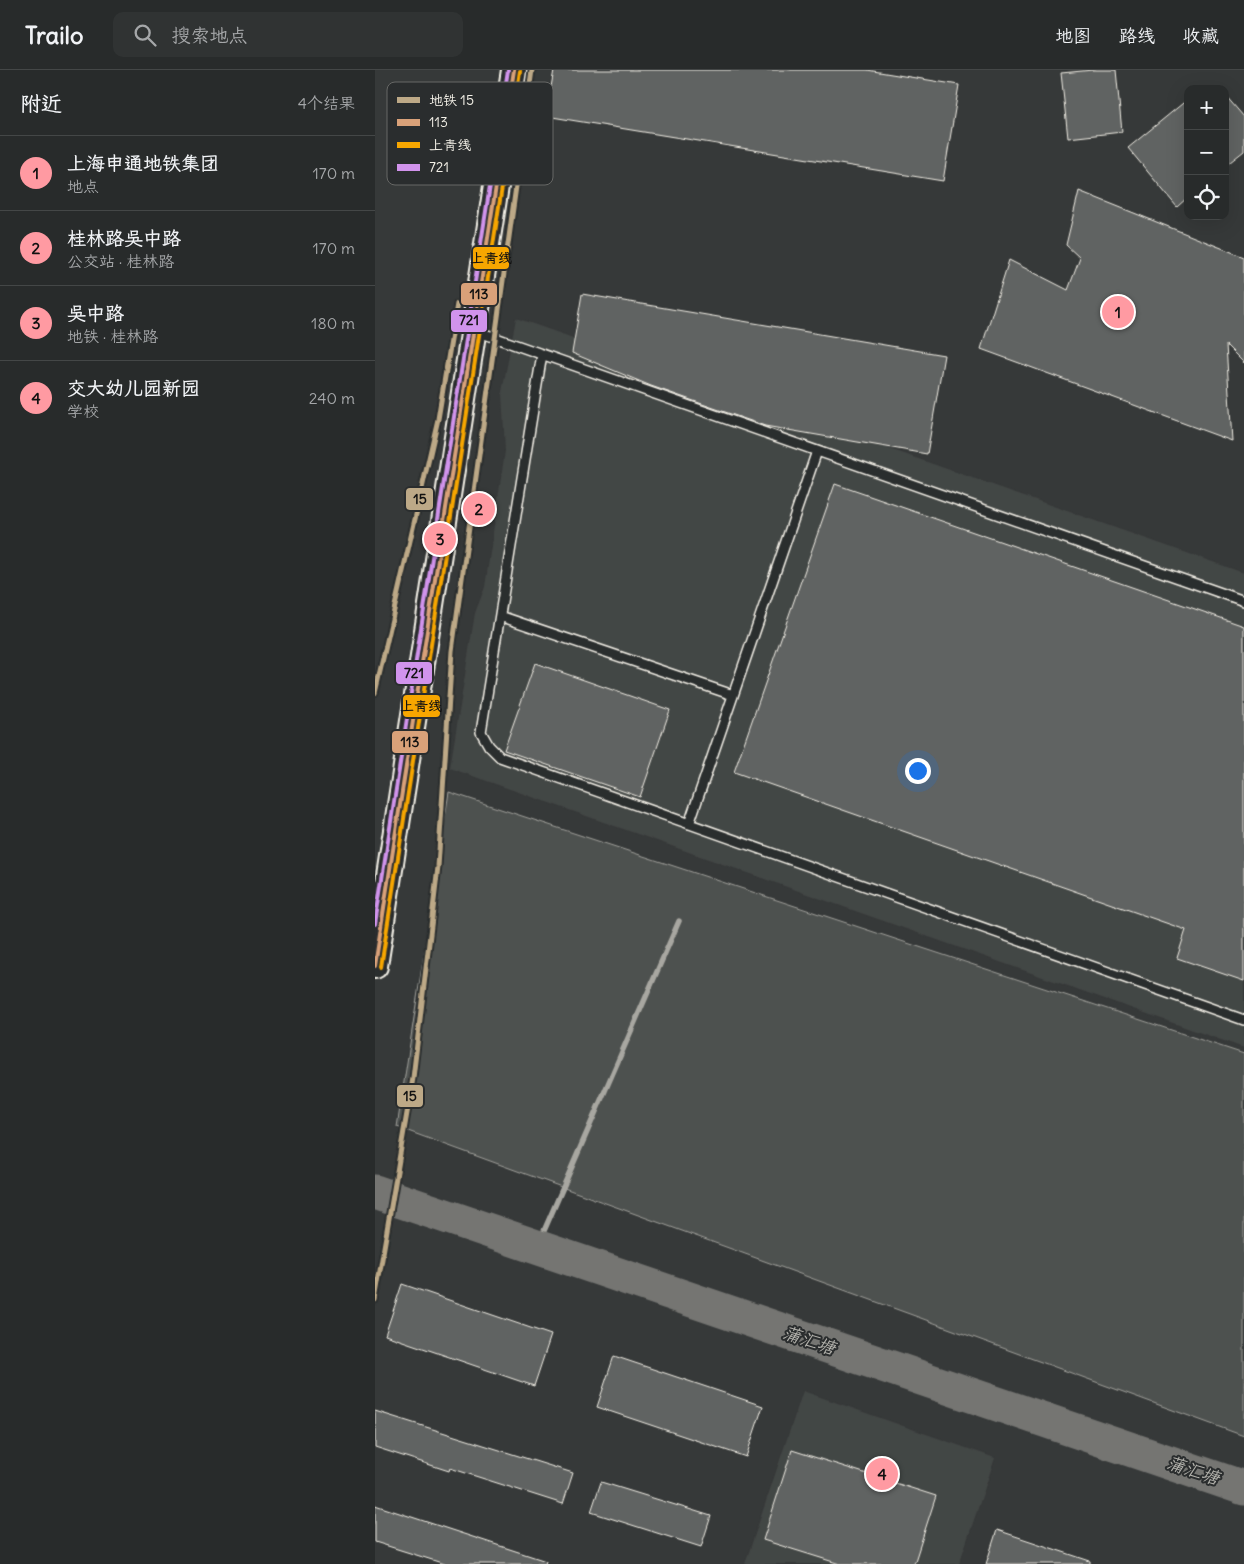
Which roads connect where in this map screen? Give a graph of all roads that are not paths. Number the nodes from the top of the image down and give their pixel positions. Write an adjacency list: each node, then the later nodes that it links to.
1 (497, 185): 2 (main road)
2 (475, 330): 3 (lane); 9 (main road)
3 (542, 354): 4 (lane); 6 (lane)
4 (817, 451): 5 (lane); 7 (lane)
5 (1244, 601)
6 (500, 616): 7 (lane); 8 (lane)
7 (733, 695): 8 (lane)
8 (689, 824): 10 (lane)
9 (375, 966)
10 (1244, 1020)

